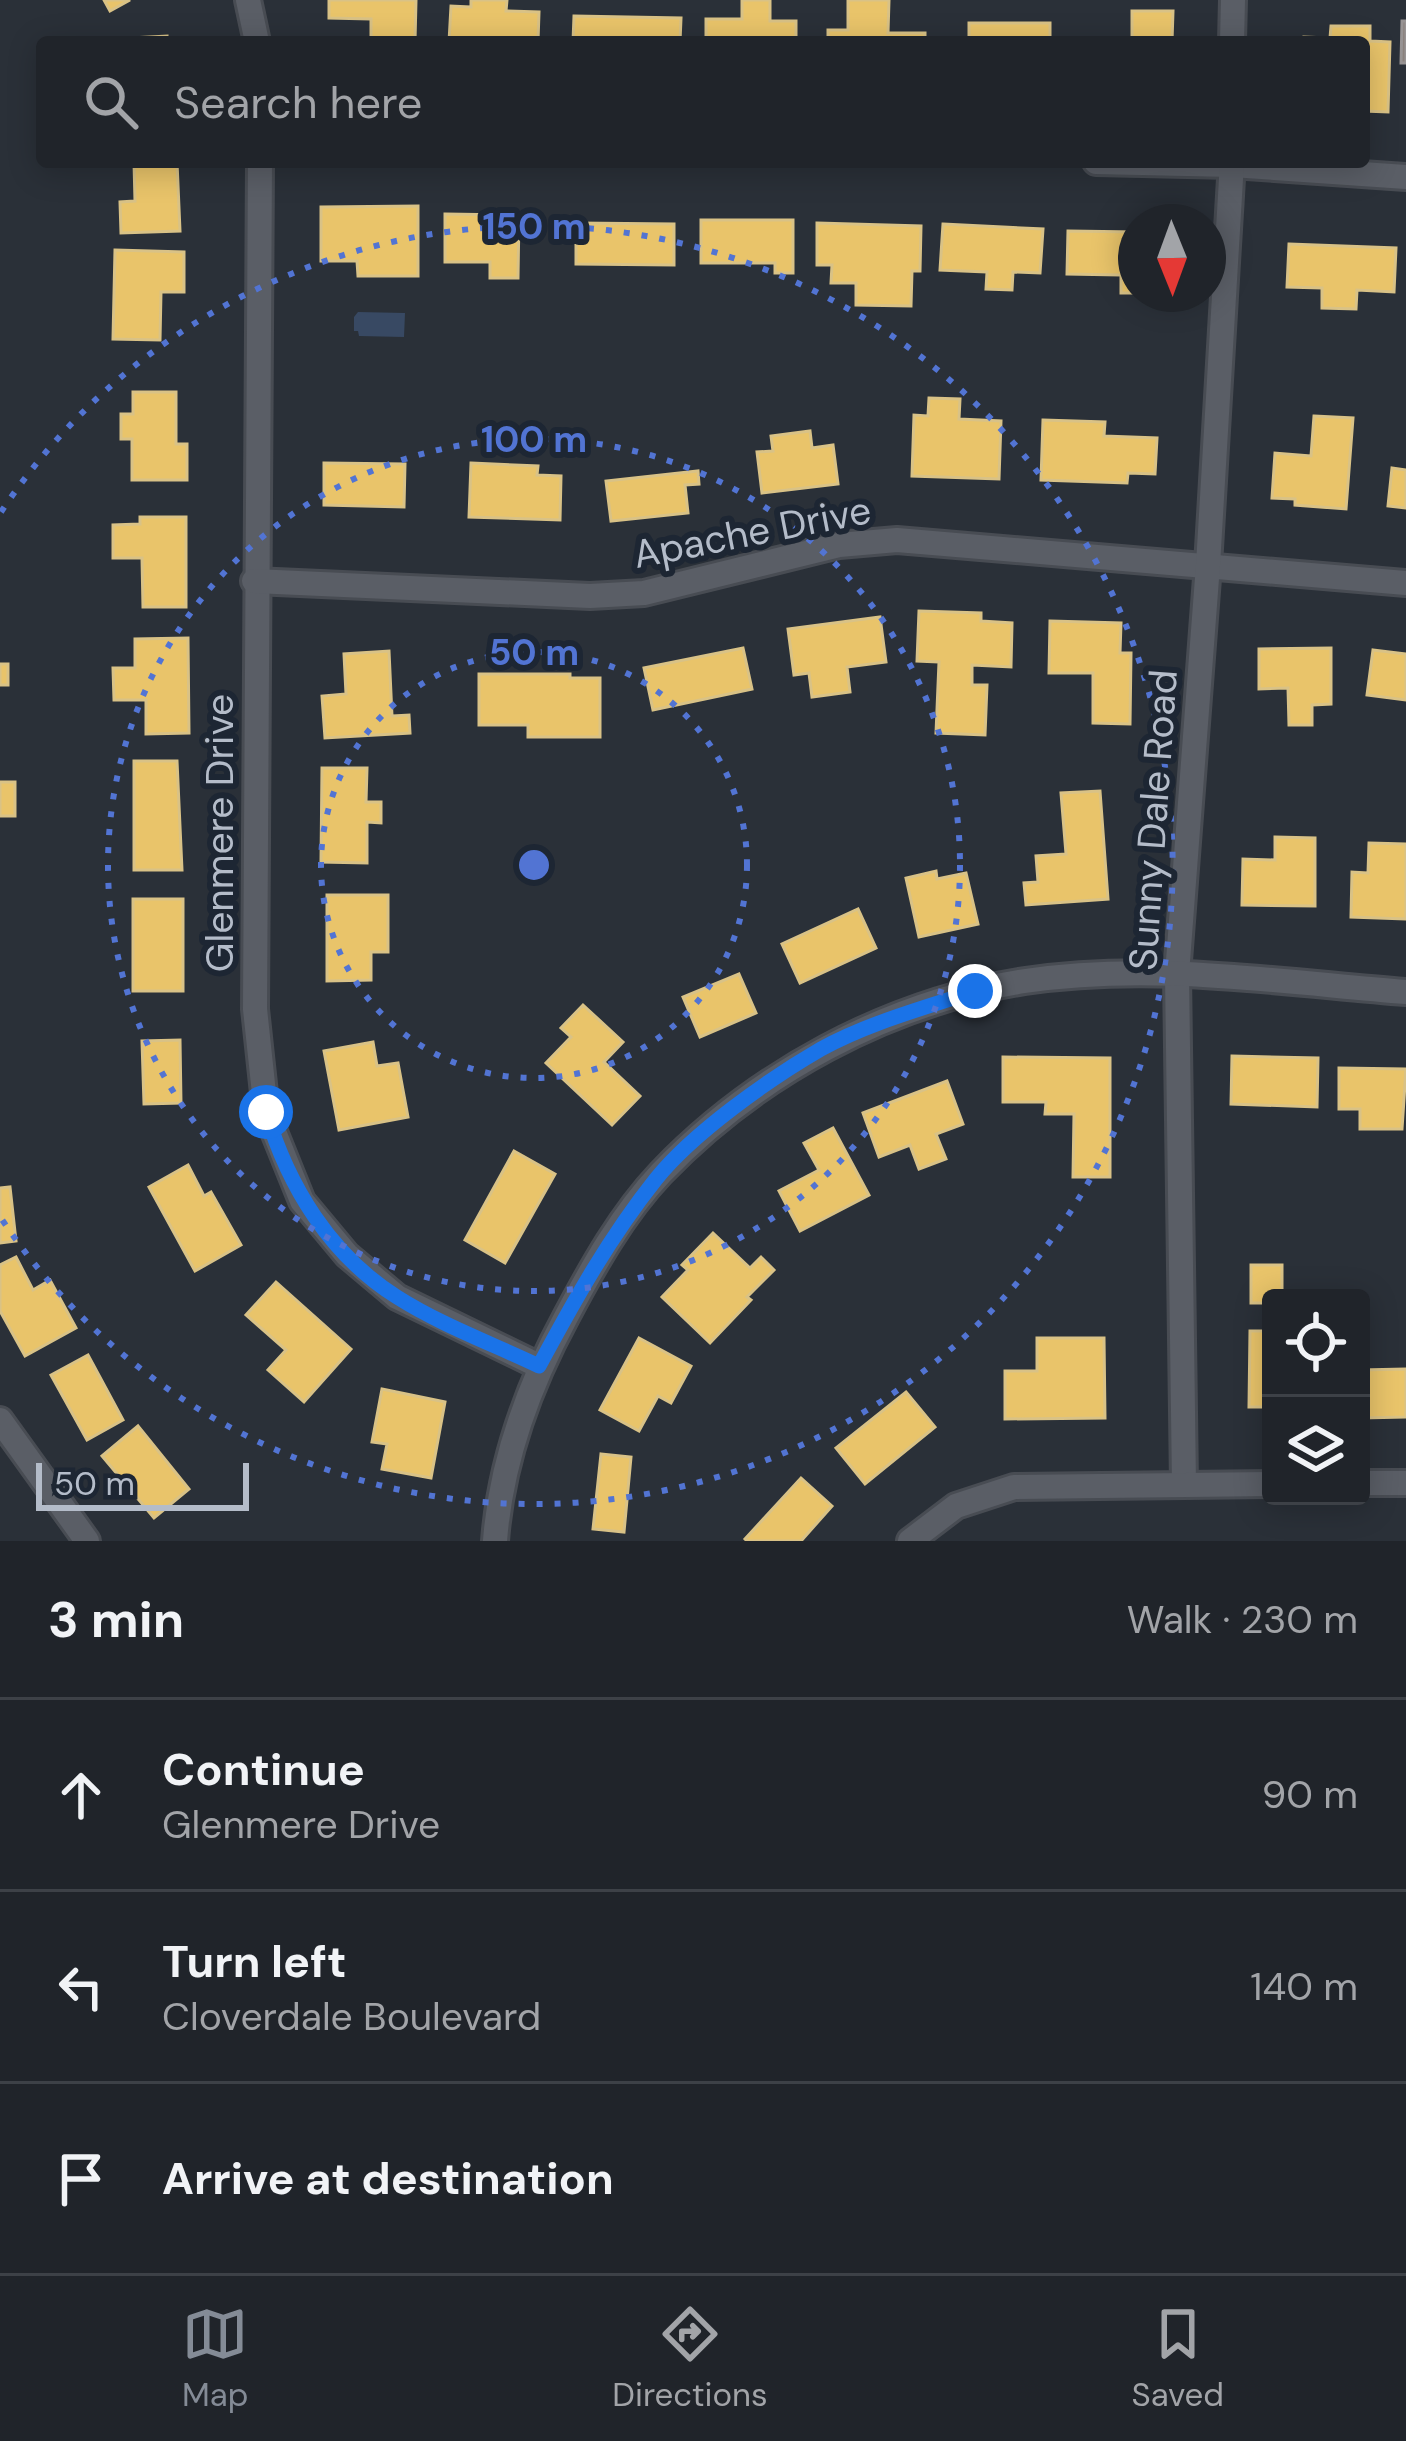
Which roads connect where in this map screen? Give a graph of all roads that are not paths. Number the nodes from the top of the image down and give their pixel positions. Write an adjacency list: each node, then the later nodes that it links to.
1 (248, 0): 3 (street)
2 (1233, 0): 4 (street)
3 (256, 36)
4 (1232, 36)
5 (260, 168): 10 (street, Glenmere Drive)
6 (1232, 168): 9 (street, Sunny Dale Road)
7 (1286, 168): 8 (street)
8 (1406, 177)
9 (1208, 565): 10 (street, Apache Drive); 11 (street, Apache Drive); 12 (street, Sunny Dale Road)
10 (254, 581): 14 (street, Glenmere Drive)
11 (1406, 583)
12 (1177, 974): 13 (street); 14 (street); 18 (street, Sunny Dale Road)
13 (1406, 992)
14 (539, 1366): 21 (street)
15 (0, 1420): 20 (street)
16 (1370, 1483): 17 (street)
17 (1406, 1483)
18 (1184, 1484): 19 (street); 22 (street)
19 (1262, 1484)
20 (87, 1541)
21 (495, 1541)
22 (910, 1541)

